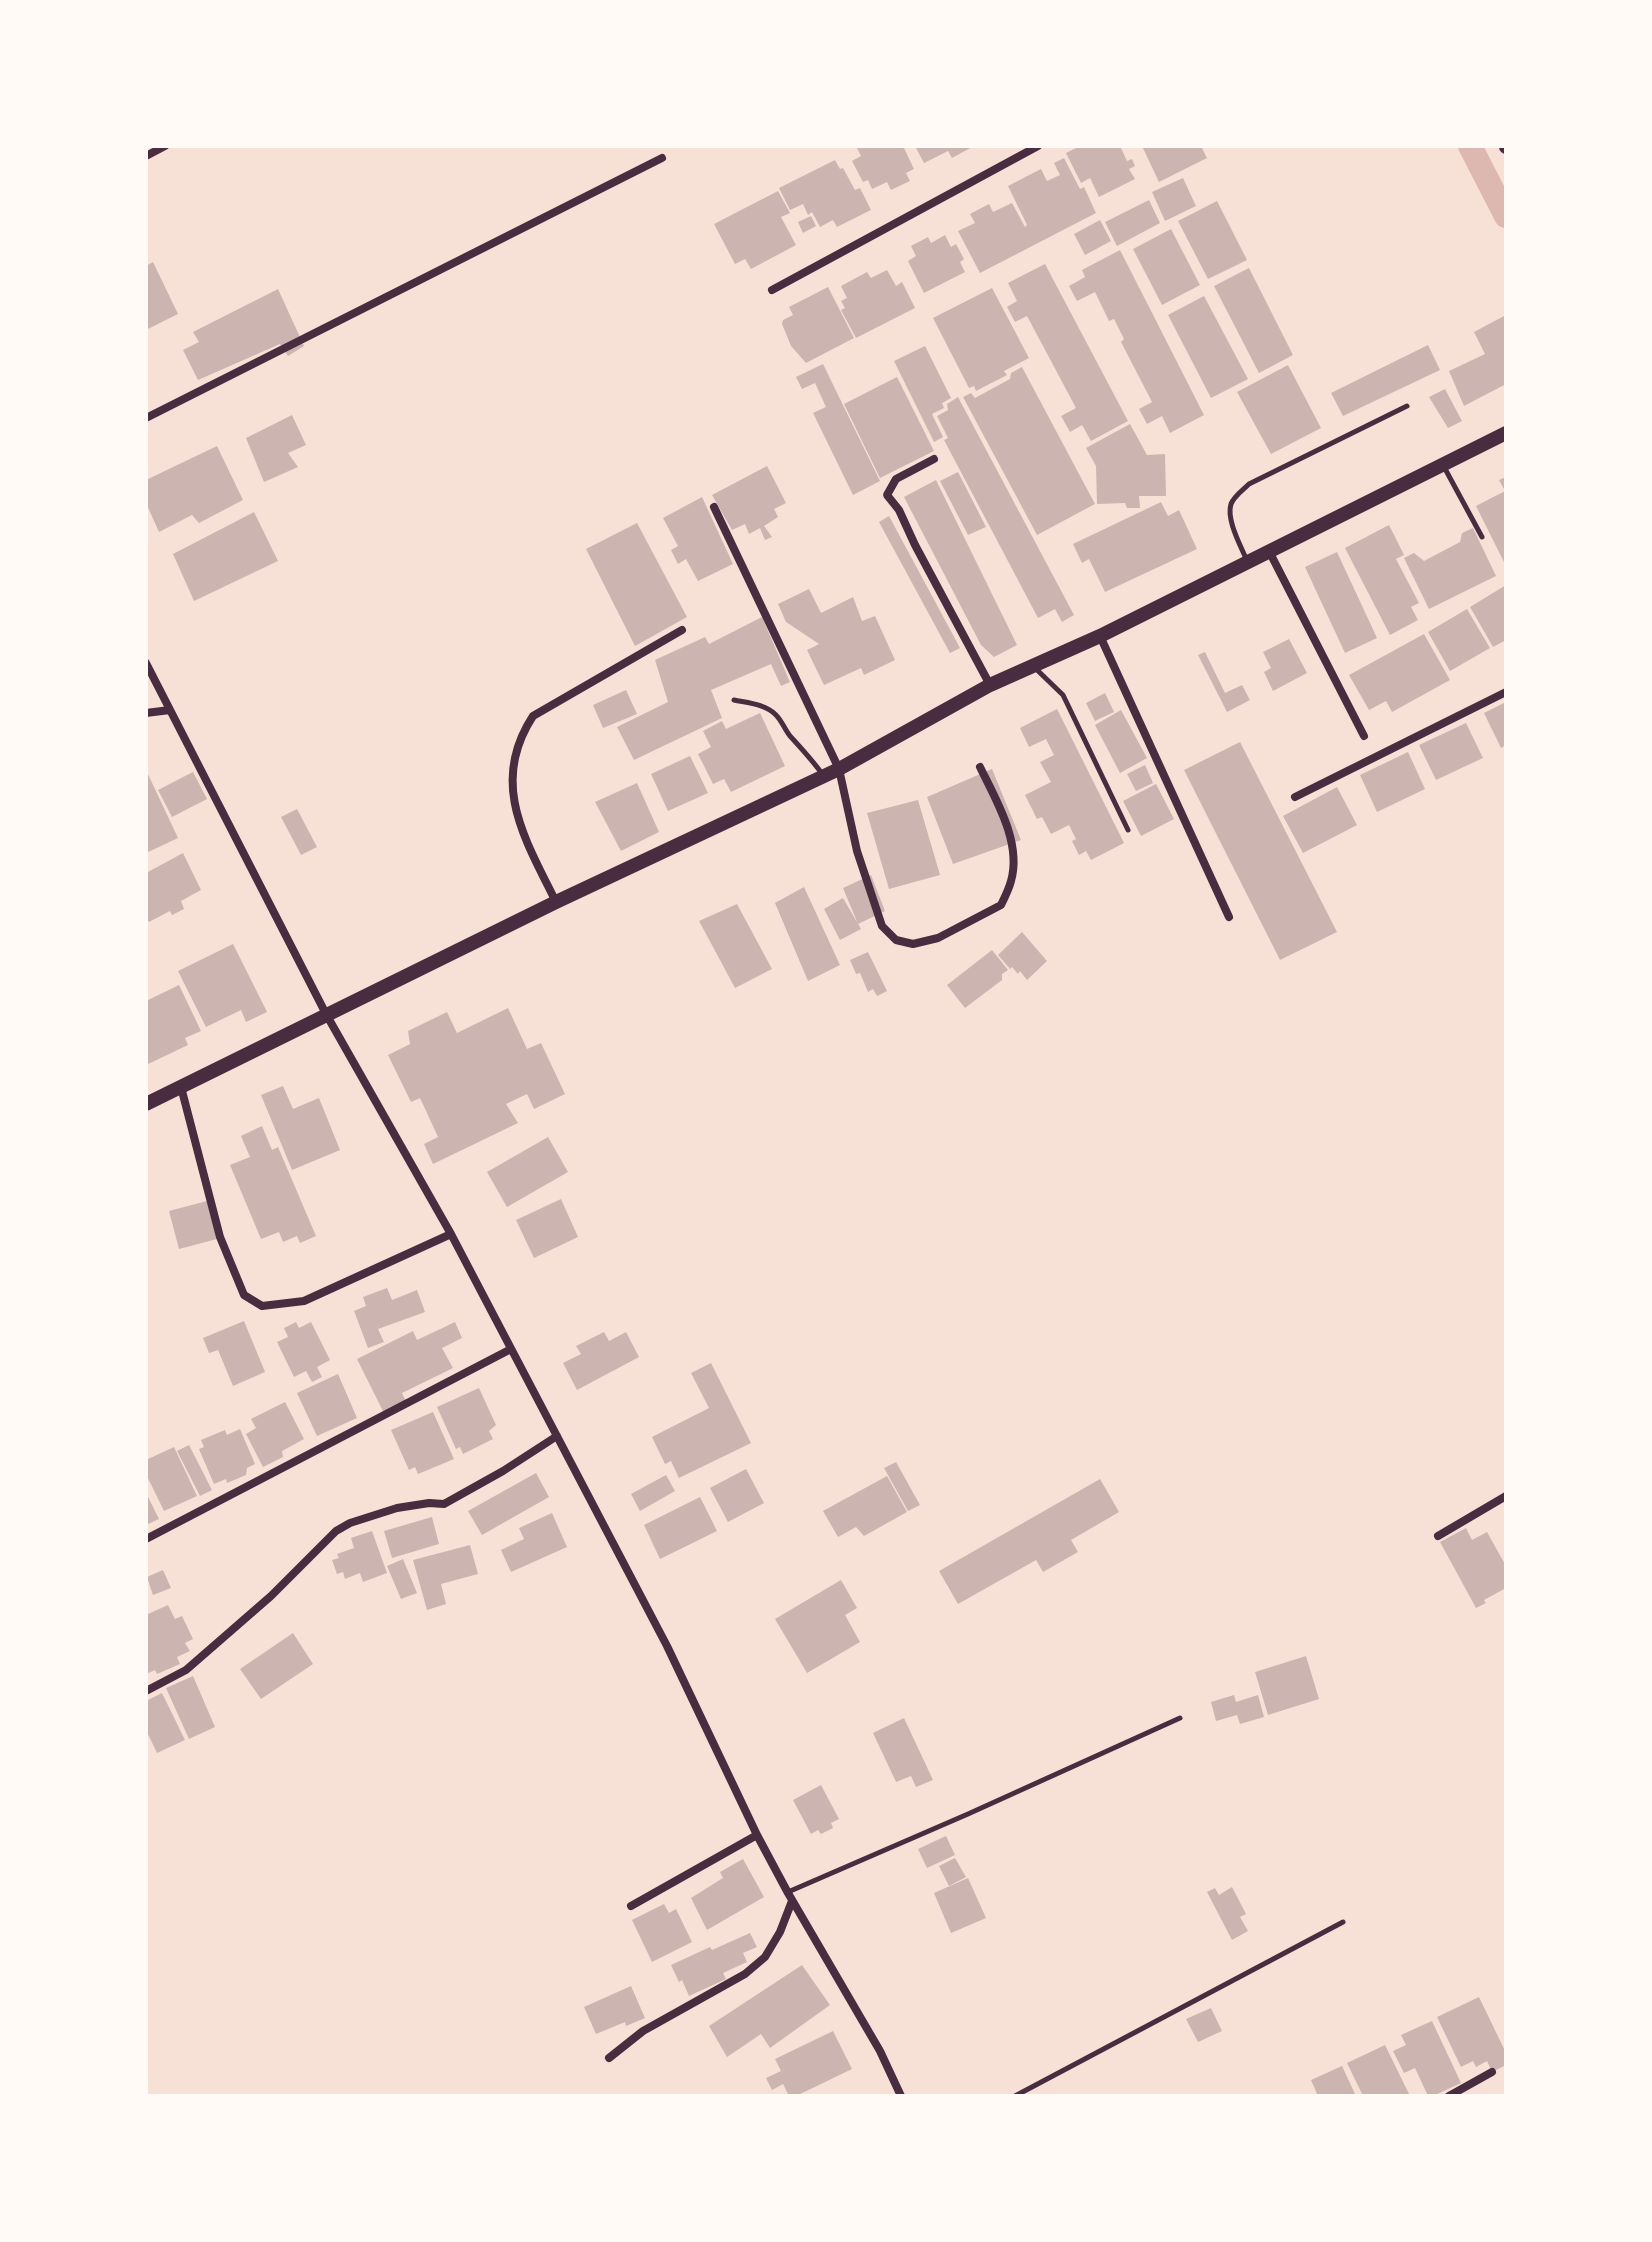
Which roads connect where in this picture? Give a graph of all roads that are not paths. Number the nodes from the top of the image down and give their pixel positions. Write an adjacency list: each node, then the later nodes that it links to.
1 (165, 146): 3 (street)
2 (1038, 146): 5 (street)
3 (146, 156)
4 (662, 158): 7 (street)
5 (772, 290)
6 (1407, 406): 14 (lane)
7 (146, 418)
8 (1506, 433): 10 (street)
9 (934, 459): 19 (street)
10 (1443, 464): 12 (lane); 13 (street)
11 (714, 507): 26 (street)
12 (1482, 537)
13 (1270, 553): 14 (street); 24 (street)
14 (1248, 562): 16 (street)
15 (682, 630): 30 (street)
16 (1100, 636): 18 (street); 31 (street)
17 (146, 663): 22 (street)
18 (1033, 666): 19 (street); 29 (lane)
19 (990, 685): 26 (street)
20 (1506, 692): 28 (street)
21 (734, 700): 27 (lane)
22 (170, 710): 23 (street); 32 (street)
23 (146, 713)
24 (1364, 736)
25 (980, 767): 26 (street)
26 (839, 769): 27 (street)
27 (823, 776): 30 (street)
28 (1295, 797)
29 (1128, 830)
30 (556, 902): 32 (street)
31 (1229, 917)
32 (326, 1014): 33 (street); 35 (street)
33 (181, 1087): 34 (street); 35 (street)
34 (146, 1104)
35 (451, 1234): 36 (street)
36 (511, 1349): 37 (street); 40 (street)
37 (557, 1436): 41 (street); 43 (street)
38 (1506, 1496): 39 (street)
39 (1438, 1536)
40 (146, 1539)
41 (146, 1691)
42 (1180, 1718): 44 (lane)
43 (757, 1835): 44 (street); 45 (street)
44 (790, 1897): 47 (street); 49 (street)
45 (631, 1906)
46 (1343, 1922): 50 (lane)
47 (609, 2058)
48 (1492, 2072): 51 (street)
49 (901, 2096)
50 (1015, 2096)
51 (1449, 2096)

